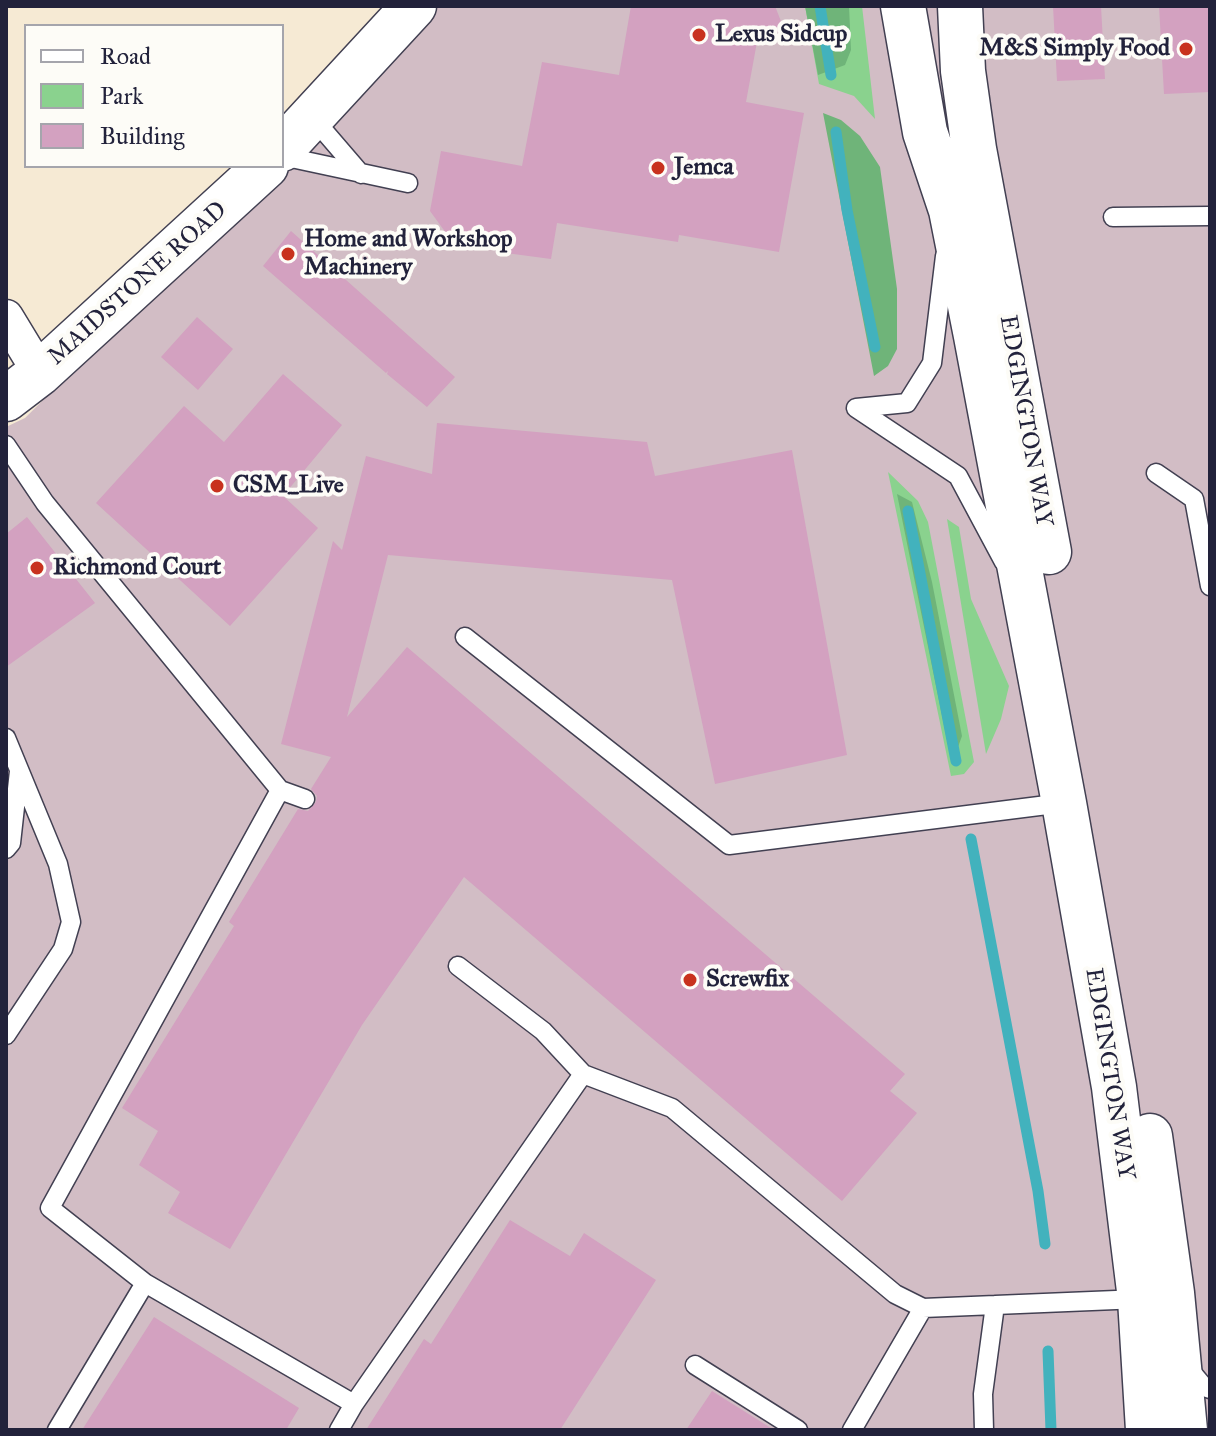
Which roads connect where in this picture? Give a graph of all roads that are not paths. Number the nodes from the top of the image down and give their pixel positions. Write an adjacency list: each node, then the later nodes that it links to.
1 (414, 6): 4 (main road)
2 (903, 6): 7 (main road, EDGINGTON WAY)
3 (960, 6): 7 (main road, EDGINGTON WAY)
4 (312, 117): 5 (main road); 9 (lane)
5 (284, 147)
6 (284, 156): 9 (lane)
7 (956, 156): 11 (main road, EDGINGTON WAY); 15 (main road, EDGINGTON WAY); 27 (main road, EDGINGTON WAY)
8 (264, 168): 16 (main road, MAIDSTONE ROAD)
9 (361, 174): 10 (lane)
10 (408, 183)
11 (951, 210): 15 (main road, EDGINGTON WAY); 20 (lane)
12 (1210, 216): 13 (lane)
13 (1113, 217)
14 (6, 317): 16 (street)
15 (976, 336): 20 (main road, EDGINGTON WAY)
16 (23, 386)
17 (6, 445): 25 (lane)
18 (1156, 473): 19 (lane)
19 (1210, 586)
20 (1028, 606): 27 (main road, EDGINGTON WAY)
21 (465, 637): 27 (lane)
22 (6, 738): 23 (lane)
23 (19, 765): 24 (lane); 31 (lane)
24 (18, 788): 28 (lane); 29 (lane)
25 (280, 790): 26 (lane); 33 (lane)
26 (305, 799)
27 (1079, 799): 34 (main road, EDGINGTON WAY); 34 (main road, EDGINGTON WAY)
28 (6, 810)
29 (6, 849)
30 (458, 966): 32 (lane)
31 (6, 1035)
32 (583, 1074): 36 (lane); 38 (lane)
33 (145, 1283): 38 (lane); 40 (lane)
34 (1156, 1296): 35 (lane); 39 (main road, EDGINGTON WAY); 45 (main road, EDGINGTON WAY)
35 (995, 1305): 36 (lane); 44 (lane)
36 (923, 1308): 43 (lane)
37 (695, 1365): 42 (lane)
38 (354, 1404): 41 (lane)
39 (1192, 1410)
40 (57, 1430)
41 (339, 1430)
42 (798, 1430)
43 (852, 1430)
44 (984, 1430)
45 (1148, 1430)

